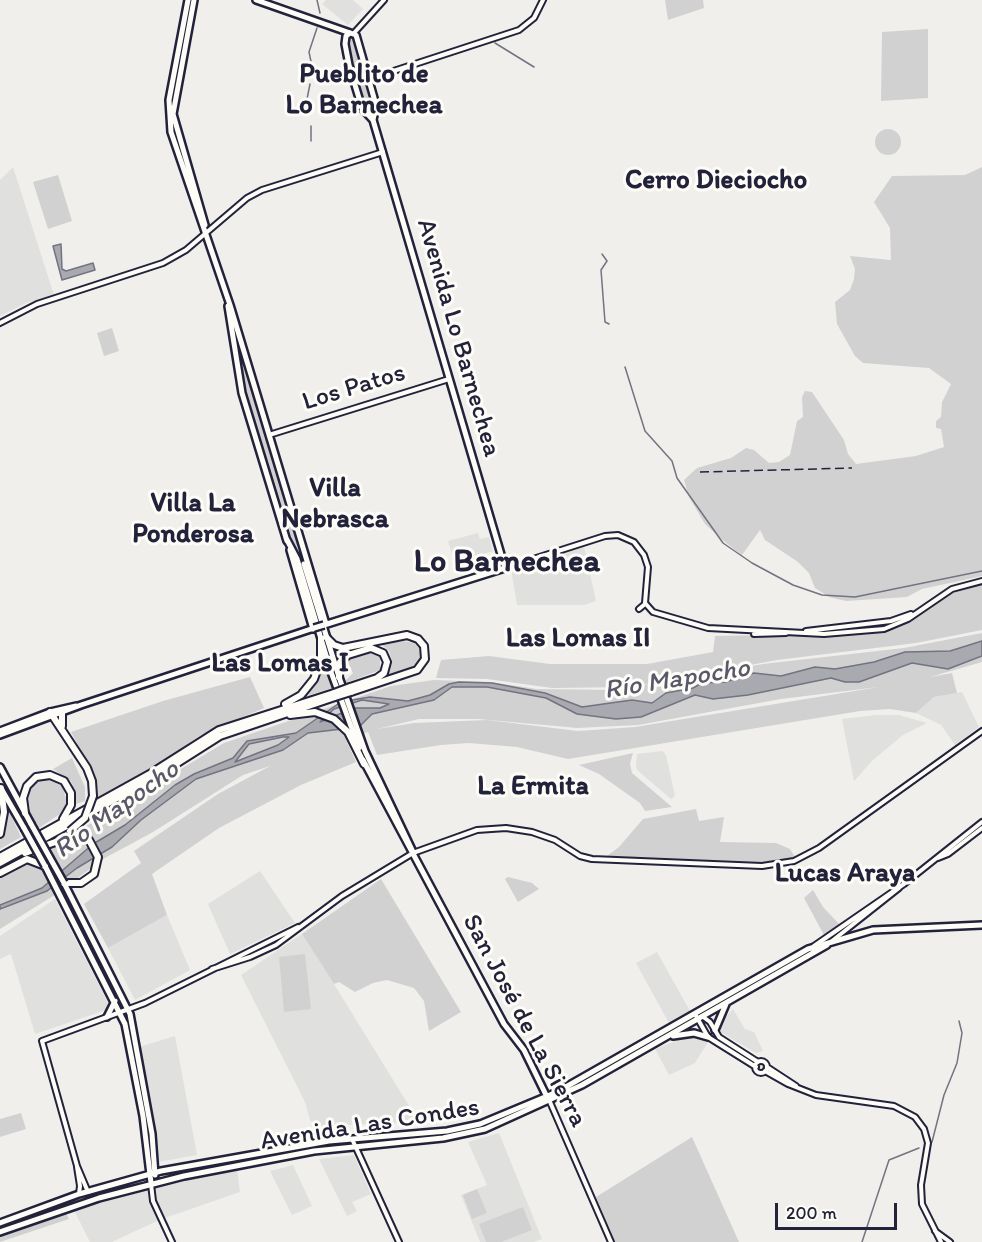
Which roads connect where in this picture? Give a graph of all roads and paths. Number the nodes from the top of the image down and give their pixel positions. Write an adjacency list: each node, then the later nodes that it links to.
1 (188, 0): 14 (main road)
2 (194, 0): 14 (main road)
3 (256, 0): 7 (main road)
4 (384, 0): 6 (street)
5 (543, 0): 9 (street)
6 (363, 25): 7 (street); 8 (street)
7 (350, 34): 8 (main road, Avenida Lo Barnechea); 11 (main road, Avenida Lo Barnechea)
8 (358, 41): 9 (main road, Avenida Lo Barnechea)
9 (373, 79): 10 (main road, Avenida Lo Barnechea)
10 (376, 108): 11 (main road); 12 (main road, Avenida Lo Barnechea)
11 (365, 112): 12 (main road, Avenida Lo Barnechea)
12 (373, 120): 13 (main road, Avenida Lo Barnechea)
13 (382, 152): 14 (street); 17 (main road, Avenida Lo Barnechea)
14 (206, 233): 15 (main road); 16 (street)
15 (226, 292): 18 (main road); 20 (main road)
16 (0, 322)
17 (450, 378): 18 (street, Los Patos); 21 (main road, Avenida Lo Barnechea)
18 (269, 435): 19 (main road)
19 (299, 534): 26 (main road); 32 (main road)
20 (286, 538): 28 (main road); 32 (main road)
21 (505, 568): 23 (street); 26 (main road)
22 (982, 581): 25 (street)
23 (645, 603): 24 (street); 29 (street)
24 (639, 609)
25 (915, 613): 27 (street); 30 (street)
26 (325, 624): 28 (main road, bridge)
27 (864, 624): 29 (street); 30 (street)
28 (314, 628): 35 (main road)
29 (798, 631): 30 (street); 31 (street)
30 (859, 633)
31 (754, 634)
32 (324, 638): 33 (main road); 34 (main road); 34 (highway); 38 (highway)
33 (339, 677): 34 (main road); 34 (highway)
34 (342, 692): 38 (highway); 42 (main road, San José de La Sierra)
35 (81, 705): 36 (main road); 37 (main road)
36 (62, 713): 37 (main road); 41 (highway)
37 (51, 714): 40 (main road); 40 (main road); 41 (highway)
38 (256, 719): 42 (highway); 48 (highway); 55 (highway)
39 (982, 731): 52 (street)
40 (0, 735)
41 (66, 735): 51 (highway, bridge)
42 (356, 740): 43 (main road, San José de La Sierra); 43 (highway)
43 (364, 764): 52 (main road, San José de La Sierra)
44 (0, 766): 46 (main road)
45 (1, 787): 50 (highway); 56 (main road, bridge)
46 (25, 813): 48 (highway); 58 (main road, bridge)
47 (982, 822): 54 (street, Avenida Las Condes)
48 (58, 824): 53 (highway)
49 (982, 828): 54 (street, Avenida Las Condes)
50 (0, 834)
51 (71, 834): 55 (highway); 58 (highway)
52 (413, 854): 61 (street); 80 (main road, San José de La Sierra)
53 (0, 857)
54 (938, 858): 59 (street, Avenida Las Condes)
55 (0, 864)
56 (45, 866): 57 (highway); 67 (main road)
57 (0, 873)
58 (64, 884): 69 (main road)
59 (904, 884): 63 (street, Avenida Las Condes); 65 (street, Avenida Las Condes)
60 (982, 925): 63 (main road)
61 (299, 926): 62 (street); 64 (street)
62 (275, 936): 64 (street); 66 (street)
63 (831, 942): 65 (main road); 68 (main road, Avenida Las Condes)
64 (276, 945): 66 (street)
65 (808, 949): 71 (main road, Avenida Las Condes)
66 (212, 969): 69 (street)
67 (114, 999): 70 (main road); 72 (main road)
68 (726, 1004): 73 (main road, Avenida Las Condes); 74 (main road)
69 (128, 1010): 70 (street); 87 (main road)
70 (121, 1012): 72 (street); 87 (main road)
71 (695, 1014): 73 (street); 80 (main road, Avenida Las Condes)
72 (107, 1017): 85 (street)
73 (700, 1019): 74 (street); 75 (main road, Avenida Las Condes); 76 (street)
74 (716, 1032): 76 (street); 77 (street)
75 (666, 1038): 76 (main road); 80 (main road, Avenida Las Condes)
76 (710, 1039): 78 (street)
77 (758, 1062): 78 (street); 79 (street)
78 (756, 1067): 79 (street)
79 (766, 1069): 94 (street)
80 (548, 1099): 81 (main road, Avenida Las Condes); 83 (main road, Avenida Las Condes); 98 (street, San José de La Sierra)
81 (352, 1138): 82 (main road, Avenida Las Condes); 83 (street)
82 (308, 1144): 84 (main road); 86 (main road, Avenida Las Condes)
83 (355, 1146): 84 (main road, Avenida Las Condes); 97 (street)
84 (302, 1154): 88 (main road, Avenida Las Condes)
85 (78, 1166): 90 (street); 91 (street)
86 (169, 1170): 87 (main road, Avenida Las Condes); 88 (main road)
87 (154, 1173): 89 (main road); 90 (main road, Avenida Las Condes)
88 (166, 1180): 89 (main road, Avenida Las Condes)
89 (152, 1183): 92 (main road, Avenida Las Condes); 96 (street)
90 (88, 1191): 91 (main road, Avenida Las Condes); 92 (main road)
91 (79, 1194): 93 (main road, Avenida Las Condes)
92 (77, 1205): 95 (main road, Avenida Las Condes)
93 (0, 1223)
94 (935, 1231): 99 (street); 100 (street)
95 (0, 1232)
96 (172, 1242)
97 (399, 1242)
98 (611, 1242)
99 (941, 1242)
100 (950, 1242)

